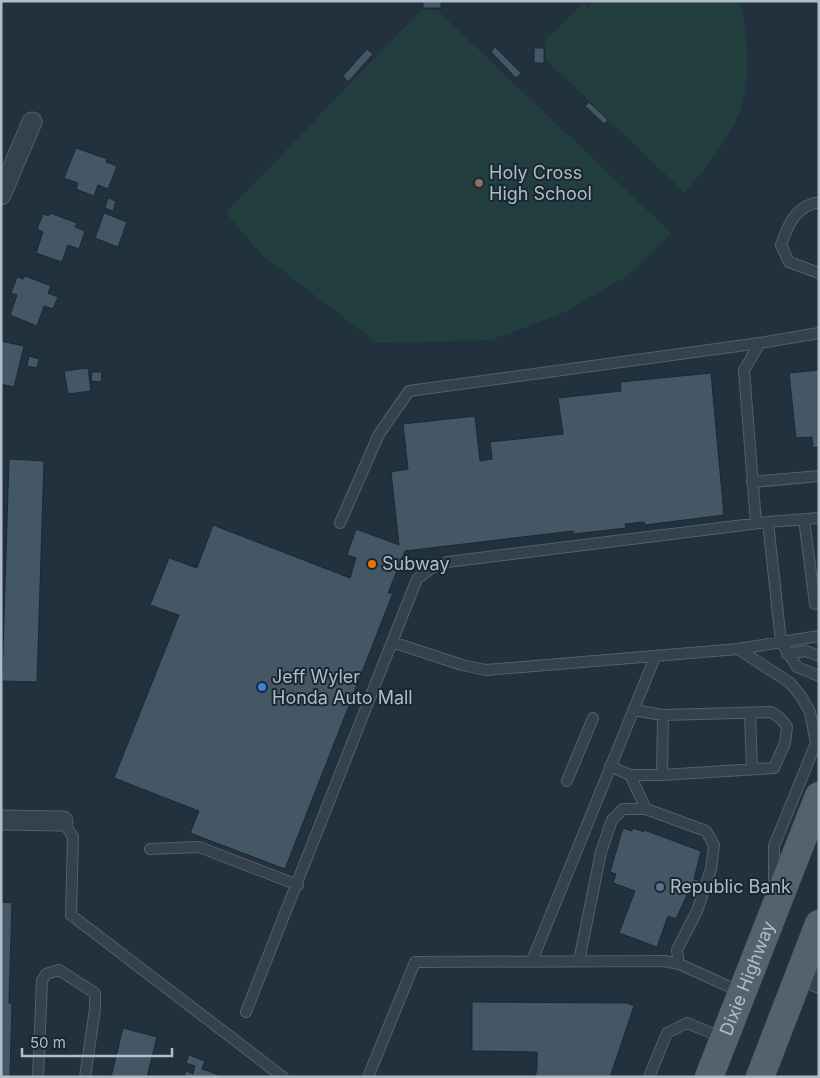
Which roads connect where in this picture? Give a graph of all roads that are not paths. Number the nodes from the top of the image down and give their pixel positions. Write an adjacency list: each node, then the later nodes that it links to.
1 (32, 122): 2 (street)
2 (1, 194)
3 (819, 202): 4 (lane)
4 (819, 273)
5 (819, 333): 6 (lane)
6 (760, 343): 8 (lane); 12 (lane)
7 (819, 476): 8 (lane)
8 (752, 482): 13 (lane)
9 (819, 518): 10 (lane)
10 (804, 519): 11 (lane); 14 (lane)
11 (768, 522): 13 (lane); 17 (lane)
12 (340, 523)
13 (756, 523): 16 (lane)
14 (819, 603)
15 (819, 636): 17 (lane)
16 (392, 642): 21 (lane); 37 (lane)
17 (781, 642): 18 (lane); 19 (lane)
18 (738, 649): 21 (lane); 38 (lane)
19 (787, 654): 20 (lane); 22 (lane)
20 (819, 656)
21 (655, 657): 23 (lane)
22 (819, 676)
23 (633, 710): 25 (lane); 27 (lane)
24 (750, 713): 25 (lane); 28 (lane); 28 (lane)
25 (663, 715): 30 (lane)
26 (593, 718): 31 (lane)
27 (610, 766): 29 (lane); 40 (lane)
28 (752, 769): 30 (lane)
29 (630, 775): 30 (lane); 33 (lane)
30 (662, 775)
31 (566, 781)
32 (819, 796): 38 (main road, Dixie Highway)
33 (646, 809): 41 (lane); 42 (lane)
34 (1, 820): 35 (street)
35 (63, 821): 49 (lane)
36 (150, 849): 37 (lane)
37 (298, 885): 45 (lane)
38 (774, 912): 44 (main road, Dixie Highway)
39 (819, 924): 43 (main road)
40 (532, 961): 41 (lane); 50 (lane)
41 (579, 961): 42 (lane)
42 (679, 964): 44 (lane)
43 (809, 979): 53 (main road)
44 (743, 992): 46 (main road, Dixie Highway)
45 (246, 1012)
46 (724, 1038): 51 (lane); 52 (main road, Dixie Highway)
47 (38, 1077): 48 (lane)
48 (85, 1077)
49 (283, 1077)
50 (368, 1077)
51 (649, 1077)
52 (709, 1077)
53 (760, 1077)

